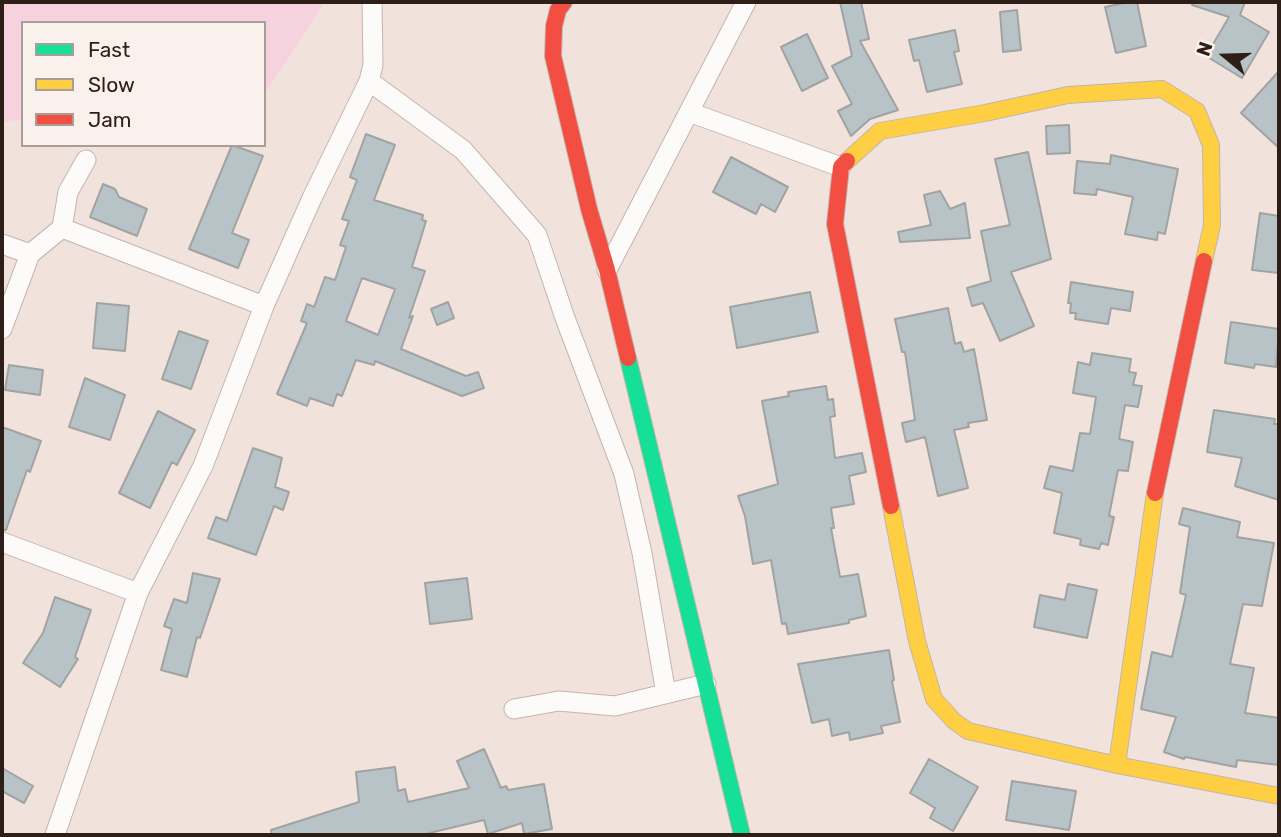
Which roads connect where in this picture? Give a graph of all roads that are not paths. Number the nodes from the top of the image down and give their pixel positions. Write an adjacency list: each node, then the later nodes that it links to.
1 (372, 2): 4 (street)
2 (564, 2): 11 (street)
3 (746, 2): 5 (street)
4 (369, 81): 12 (street); 17 (street)
5 (689, 112): 7 (street); 11 (street)
6 (86, 160): 8 (street)
7 (841, 167): 19 (street); 19 (street)
8 (62, 228): 10 (street); 12 (street)
9 (2, 244): 10 (street)
10 (30, 254): 13 (street)
11 (607, 270): 16 (street)
12 (264, 306): 15 (street)
13 (2, 329)
14 (2, 542): 15 (street)
15 (138, 593): 21 (street)
16 (706, 684): 17 (street); 22 (street)
17 (666, 694): 18 (street)
18 (514, 709)
19 (1117, 765): 20 (street)
20 (1279, 796)
21 (55, 835)
22 (742, 835)

